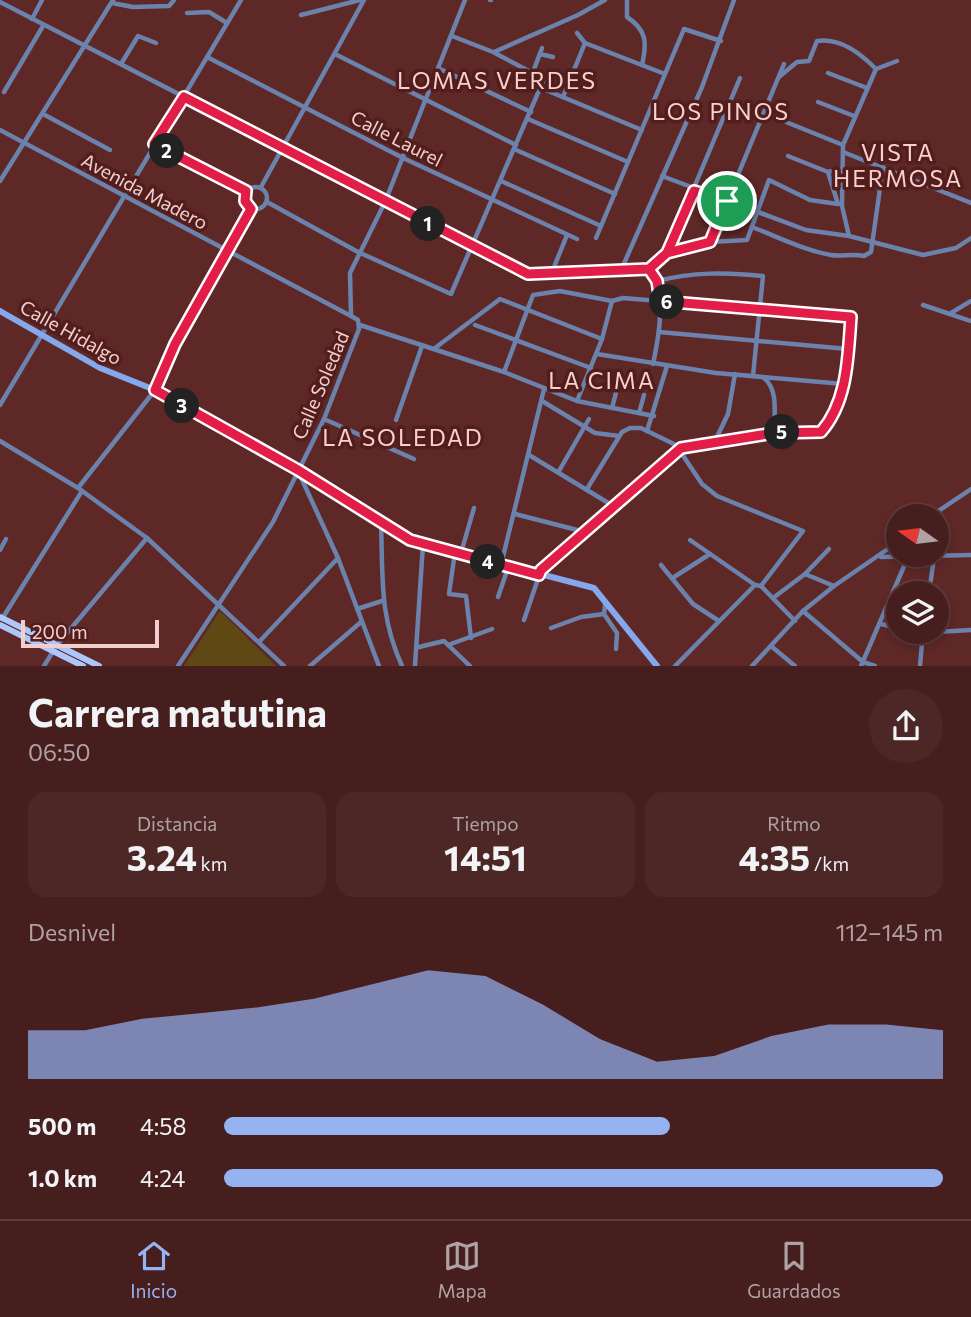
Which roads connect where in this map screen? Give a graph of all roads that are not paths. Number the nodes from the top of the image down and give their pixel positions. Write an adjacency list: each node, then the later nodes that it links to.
1 (42, 0): 13 (street)
2 (174, 0): 9 (street)
3 (241, 0): 14 (street)
4 (362, 0): 12 (street); 23 (street)
5 (465, 0): 17 (street, Calle Soledad)
6 (605, 0): 22 (street)
7 (627, 0): 29 (street)
8 (734, 0): 18 (street)
9 (112, 1): 21 (street)
10 (0, 2): 13 (street)
11 (187, 13): 14 (street)
12 (301, 15)
13 (32, 19): 15 (street)
14 (227, 23): 24 (street)
15 (43, 26): 21 (street); 39 (street)
16 (576, 33): 20 (street)
17 (452, 36): 22 (street); 30 (street, Calle Soledad)
18 (721, 41): 34 (street); 65 (street)
19 (156, 43): 27 (street)
20 (585, 43): 29 (street); 41 (street)
21 (84, 46): 27 (street); 46 (street)
22 (493, 52): 32 (street)
23 (335, 54): 42 (street); 44 (street)
24 (207, 57): 40 (street); 44 (street, Calle Laurel)
25 (553, 57): 32 (street)
26 (897, 61): 31 (street)
27 (121, 64): 40 (street)
28 (784, 64): 36 (street)
29 (642, 65): 34 (street)
30 (439, 69): 42 (street, Calle Soledad); 45 (street)
31 (876, 69): 36 (street); 38 (street)
32 (533, 72): 37 (street)
33 (828, 73): 38 (street)
34 (666, 74): 51 (street)
35 (740, 78): 70 (street)
36 (778, 78): 74 (street)
37 (541, 88): 41 (street); 45 (street)
38 (867, 88): 47 (street)
39 (4, 92)
40 (184, 97): 53 (street); 56 (street)
41 (563, 97): 51 (street)
42 (426, 99): 55 (street); 60 (street, Calle Soledad)
43 (818, 102): 47 (street)
44 (306, 107): 56 (street); 60 (street, Calle Laurel)
45 (531, 112): 48 (street)
46 (43, 114): 52 (street); 57 (street)
47 (854, 116): 54 (street)
48 (527, 119): 55 (street); 61 (street)
49 (786, 122): 54 (street)
50 (0, 130): 52 (street, Avenida Madero)
51 (642, 130): 61 (street)
52 (24, 142): 66 (street); 72 (street, Avenida Madero)
53 (154, 144): 69 (street); 72 (street)
54 (843, 145): 58 (street)
55 (515, 147): 67 (street); 71 (street)
56 (284, 148): 68 (street); 76 (street)
57 (110, 150)
58 (843, 152): 62 (street); 63 (street)
59 (789, 156): 64 (street)
60 (403, 158): 73 (street, Calle Laurel); 76 (street, Calle Soledad)
61 (628, 162): 71 (street)
62 (883, 167): 77 (street); 89 (street)
63 (843, 169): 64 (street); 78 (street)
64 (828, 172): 78 (street)
65 (662, 176): 70 (street); 94 (street)
66 (0, 181)
67 (501, 181): 73 (street); 81 (street)
68 (261, 187): 69 (street); 75 (street)
69 (246, 191): 79 (street)
70 (694, 191): 74 (street); 93 (street)
71 (615, 194): 81 (street)
72 (123, 195): 91 (street, Avenida Madero); 111 (street)
73 (492, 200): 83 (street, Calle Laurel); 90 (street)
74 (727, 201): 80 (street); 88 (street)
75 (267, 202): 79 (street); 92 (street)
76 (385, 202): 90 (street); 92 (street, Calle Soledad)
77 (971, 203)
78 (840, 205): 80 (street); 84 (street)
79 (251, 209): 91 (street)
80 (757, 214): 82 (street); 84 (street)
81 (601, 226): 86 (street)
82 (752, 227): 88 (street); 89 (street)
83 (567, 235): 87 (street, Calle Laurel); 96 (street)
84 (849, 236): 89 (street)
85 (971, 237): 89 (street)
86 (596, 238)
87 (577, 239)
88 (710, 242): 93 (street)
89 (872, 242)
90 (472, 246): 92 (street); 96 (street)
91 (229, 251): 106 (street, Avenida Madero); 129 (street)
92 (358, 252): 106 (street, Calle Soledad)
93 (667, 253): 95 (street)
94 (622, 268): 95 (street); 96 (street)
95 (650, 270): 97 (street)
96 (552, 272)
97 (656, 280): 99 (street); 104 (street)
98 (612, 301): 99 (street); 103 (street); 112 (street)
99 (660, 301): 104 (street); 110 (street)
100 (971, 301): 105 (street)
101 (923, 305): 105 (street)
102 (0, 311): 111 (street, Calle Hidalgo)
103 (528, 311): 112 (street); 113 (street); 116 (street)
104 (760, 311): 114 (street); 117 (street)
105 (950, 314): 107 (street)
106 (351, 316): 108 (street, Calle Soledad)
107 (971, 321)
108 (360, 325): 115 (street); 137 (street, Calle Soledad)
109 (475, 325): 113 (street)
110 (659, 332): 114 (street); 119 (street)
111 (43, 335): 129 (street, Calle Hidalgo); 133 (street)
112 (602, 339): 118 (street)
113 (516, 341): 121 (street); 122 (street)
114 (757, 343): 117 (street); 124 (street)
115 (422, 346): 116 (street); 139 (street)
116 (435, 348): 122 (street)
117 (848, 349): 126 (street)
118 (597, 354): 119 (street); 121 (street)
119 (653, 364): 120 (street)
120 (667, 366): 123 (street); 136 (street)
121 (591, 368): 132 (street)
122 (504, 372): 128 (street)
123 (735, 374): 124 (street); 144 (street)
124 (753, 376): 125 (street)
125 (763, 377): 126 (street); 142 (street)
126 (844, 384): 142 (street)
127 (618, 385): 134 (street)
128 (544, 389): 131 (street); 132 (street)
129 (155, 390): 149 (street, Calle Hidalgo); 151 (street)
130 (644, 395): 135 (street)
131 (542, 401): 140 (street); 147 (street)
132 (577, 401): 134 (street)
133 (0, 405)
134 (612, 408): 135 (street)
135 (639, 413): 136 (street)
136 (654, 416): 141 (street)
137 (324, 419): 148 (street); 149 (street, Calle Soledad)
138 (589, 419): 140 (street)
139 (396, 420)
140 (584, 428): 143 (street); 150 (street)
141 (647, 430): 143 (street); 146 (street)
142 (774, 433): 144 (street)
143 (620, 436): 152 (street)
144 (716, 440): 146 (street)
145 (0, 441): 151 (street)
146 (679, 447): 155 (street); 180 (street)
147 (528, 455): 150 (street); 157 (street)
148 (414, 459)
149 (298, 470): 158 (street, Calle Hidalgo); 173 (street); 185 (street, Calle Soledad)
150 (559, 471): 152 (street)
151 (80, 489): 160 (street); 191 (street)
152 (587, 489): 155 (street)
153 (971, 489): 154 (street)
154 (949, 504)
155 (615, 507): 159 (street)
156 (474, 508): 166 (street)
157 (514, 514): 159 (street); 175 (street)
158 (380, 522): 163 (street, Calle Hidalgo); 184 (street)
159 (585, 532): 178 (street)
160 (147, 537): 185 (street); 206 (street)
161 (6, 539): 164 (street)
162 (690, 540): 168 (street)
163 (423, 544): 166 (street, Calle Hidalgo); 207 (street)
164 (0, 550)
165 (829, 550): 177 (street)
166 (458, 552): 175 (street, Calle Hidalgo); 201 (street)
167 (886, 552): 171 (street)
168 (710, 554): 179 (street); 180 (street)
169 (971, 555): 170 (street)
170 (949, 556)
171 (880, 557): 172 (street); 181 (street)
172 (886, 557)
173 (338, 558): 187 (street); 202 (street)
174 (660, 565): 179 (street)
175 (505, 567): 178 (street, Calle Hidalgo); 182 (street)
176 (904, 567): 195 (street)
177 (805, 574): 181 (street); 183 (street)
178 (539, 575): 186 (street, Calle Hidalgo); 190 (street)
179 (674, 577): 192 (street)
180 (758, 586): 183 (street); 192 (street)
181 (834, 586): 188 (street)
182 (499, 597)
183 (773, 598): 193 (street)
184 (382, 601): 187 (street); 218 (street)
185 (218, 602): 202 (street); 214 (street, Calle Soledad)
186 (605, 605): 189 (street); 221 (street, Calle Hidalgo)
187 (356, 609): 194 (street)
188 (803, 611): 193 (street); 210 (street)
189 (604, 614): 197 (street); 208 (street)
190 (524, 620)
191 (1, 621): 206 (main road)
192 (719, 621): 222 (street)
193 (795, 621): 205 (street)
194 (361, 622): 216 (street); 217 (street)
195 (881, 624): 196 (street); 210 (street)
196 (886, 625)
197 (551, 628)
198 (492, 629): 201 (street)
199 (971, 630): 200 (street)
200 (949, 631)
201 (471, 638): 203 (street)
202 (260, 642): 215 (street)
203 (446, 643): 207 (street); 220 (street)
204 (921, 644): 227 (street)
205 (771, 646): 209 (street); 225 (street)
206 (55, 648): 211 (street); 212 (main road); 213 (main road)
207 (419, 648): 219 (street)
208 (616, 649)
209 (756, 661): 223 (street); 224 (street)
210 (862, 664): 226 (street)
211 (44, 666)
212 (83, 666)
213 (99, 666)
214 (178, 666)
215 (284, 666)
216 (310, 666)
217 (379, 666)
218 (402, 666)
219 (415, 666)
220 (470, 666)
221 (657, 666)
222 (675, 666)
223 (752, 666)
224 (762, 666)
225 (795, 666)
226 (875, 666)
227 (920, 666)

